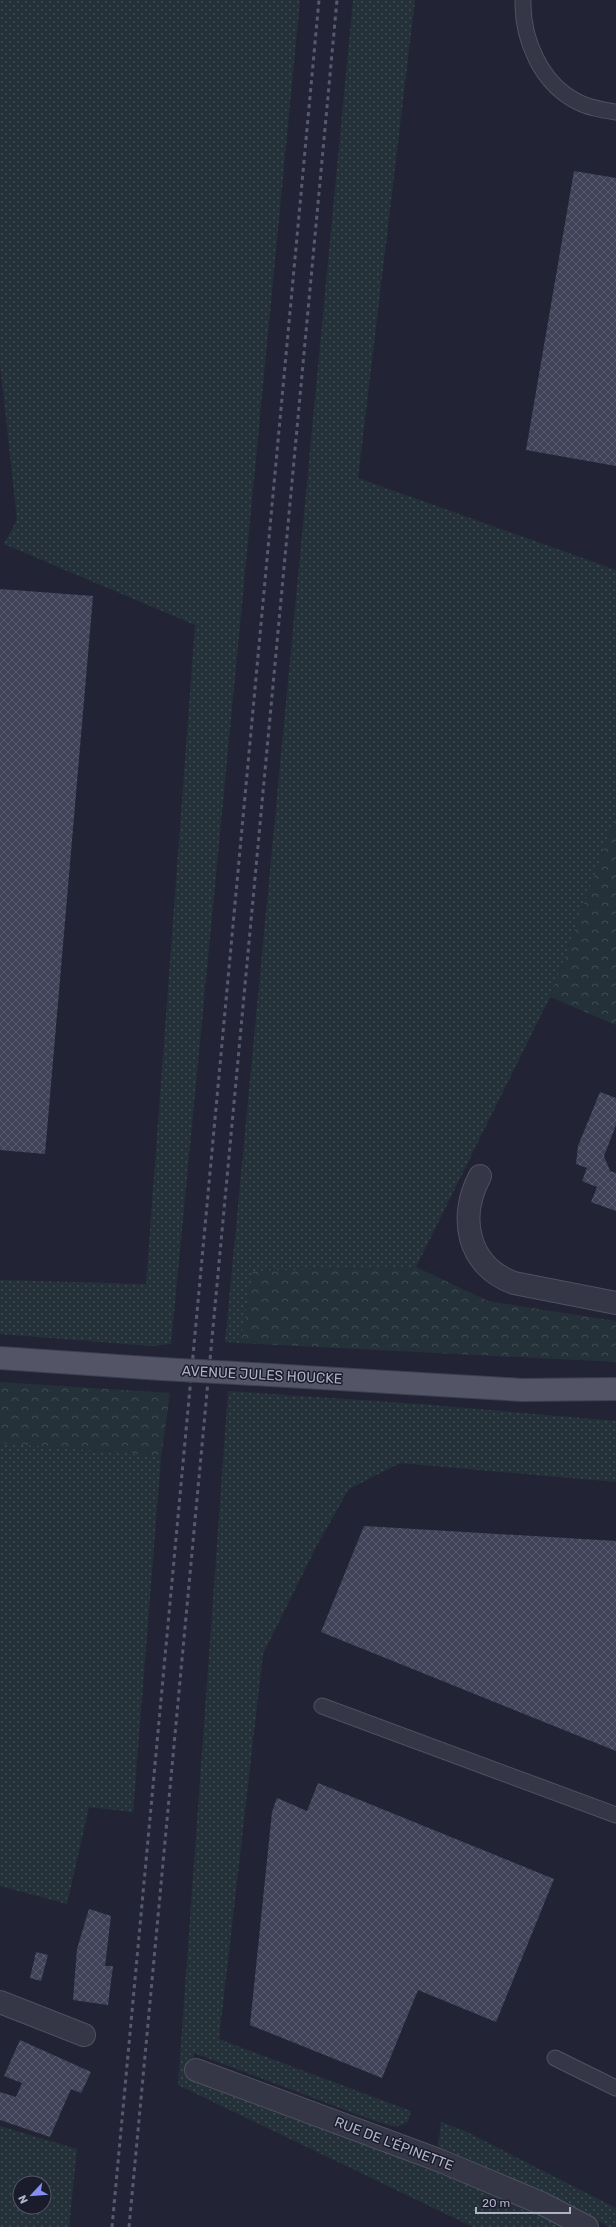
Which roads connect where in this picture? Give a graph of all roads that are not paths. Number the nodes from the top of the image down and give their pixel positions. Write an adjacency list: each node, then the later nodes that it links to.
1 (523, 0): 2 (lane)
2 (616, 112)
3 (480, 1176): 4 (street)
4 (616, 1303)
5 (0, 1358): 7 (main road, AVENUE JULES HOUCKE, bridge)
6 (616, 1389): 7 (main road, AVENUE JULES HOUCKE)
7 (523, 1390): 8 (main road, AVENUE JULES HOUCKE)
8 (616, 1401)
9 (322, 1706): 10 (lane)
10 (616, 1816)
11 (0, 2002): 12 (street)
12 (84, 2035)
13 (556, 2058): 15 (lane)
14 (196, 2070): 16 (street, RUE DE L'ÉPINETTE)
15 (616, 2088)
16 (587, 2227)

